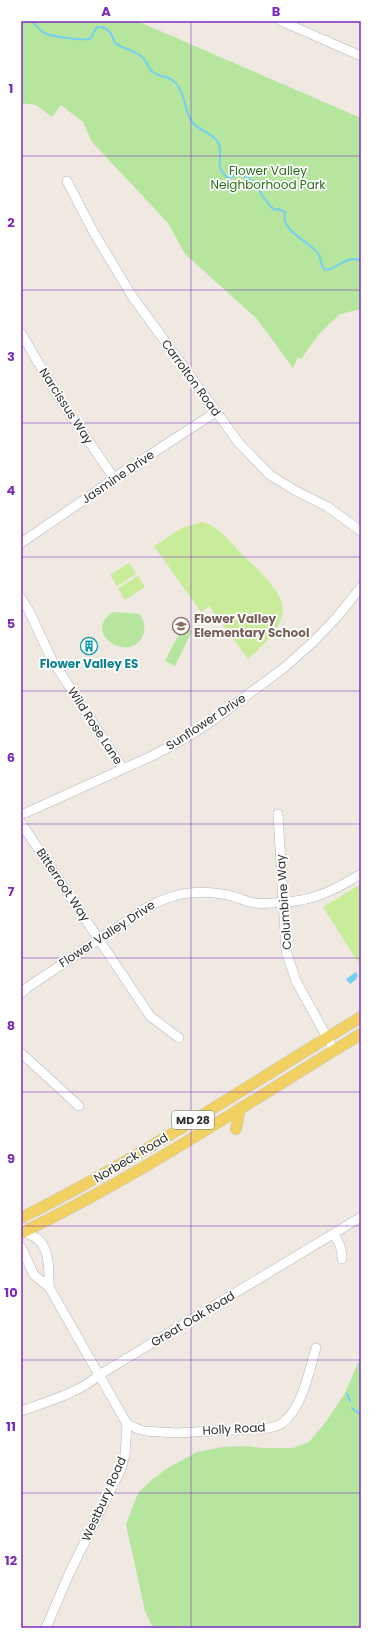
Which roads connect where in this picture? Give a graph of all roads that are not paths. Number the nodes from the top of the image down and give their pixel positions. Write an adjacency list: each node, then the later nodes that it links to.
1 (281, 21): 2 (street)
2 (361, 56)
3 (67, 181): 5 (street, Carrolton Road)
4 (21, 333): 6 (street, Narcissus Way)
5 (216, 412): 6 (street, Jasmine Drive); 7 (street, Carrolton Road)
6 (114, 478): 8 (street, Jasmine Drive)
7 (361, 531)
8 (21, 543)
9 (361, 587): 11 (street, Sunflower Drive)
10 (21, 598): 11 (street, Wild Rose Lane)
11 (123, 769): 13 (street, Sunflower Drive)
12 (278, 814): 16 (street, Columbine Way)
13 (21, 815)
14 (21, 823): 17 (street, Bitterroot Way)
15 (361, 874): 16 (street, Flower Valley Drive)
16 (283, 902): 17 (street, Flower Valley Drive); 22 (street, Columbine Way)
17 (99, 938): 18 (street, Flower Valley Drive); 21 (street, Bitterroot Way)
18 (21, 993)
19 (361, 1017): 22 (main road, Norbeck Road / MD 28)
20 (361, 1034): 23 (main road, Norbeck Road / MD 28)
21 (179, 1038)
22 (326, 1038): 23 (street, Columbine Way); 29 (main road, Norbeck Road / MD 28)
23 (334, 1050): 26 (main road, Norbeck Road / MD 28)
24 (21, 1053): 25 (street)
25 (79, 1106)
26 (240, 1108): 27 (main road); 30 (main road, Norbeck Road / MD 28)
27 (236, 1130)
28 (361, 1217): 31 (street, Great Oak Road)
29 (21, 1218)
30 (22, 1233): 34 (street)
31 (333, 1234): 33 (street); 36 (street, Great Oak Road)
32 (21, 1247): 34 (street)
33 (342, 1259)
34 (49, 1287): 36 (street)
35 (316, 1348): 38 (street, Holly Road)
36 (99, 1375): 37 (street, Great Oak Road); 38 (street)
37 (21, 1411)
38 (127, 1424): 39 (street, Westbury Road)
39 (46, 1628)

